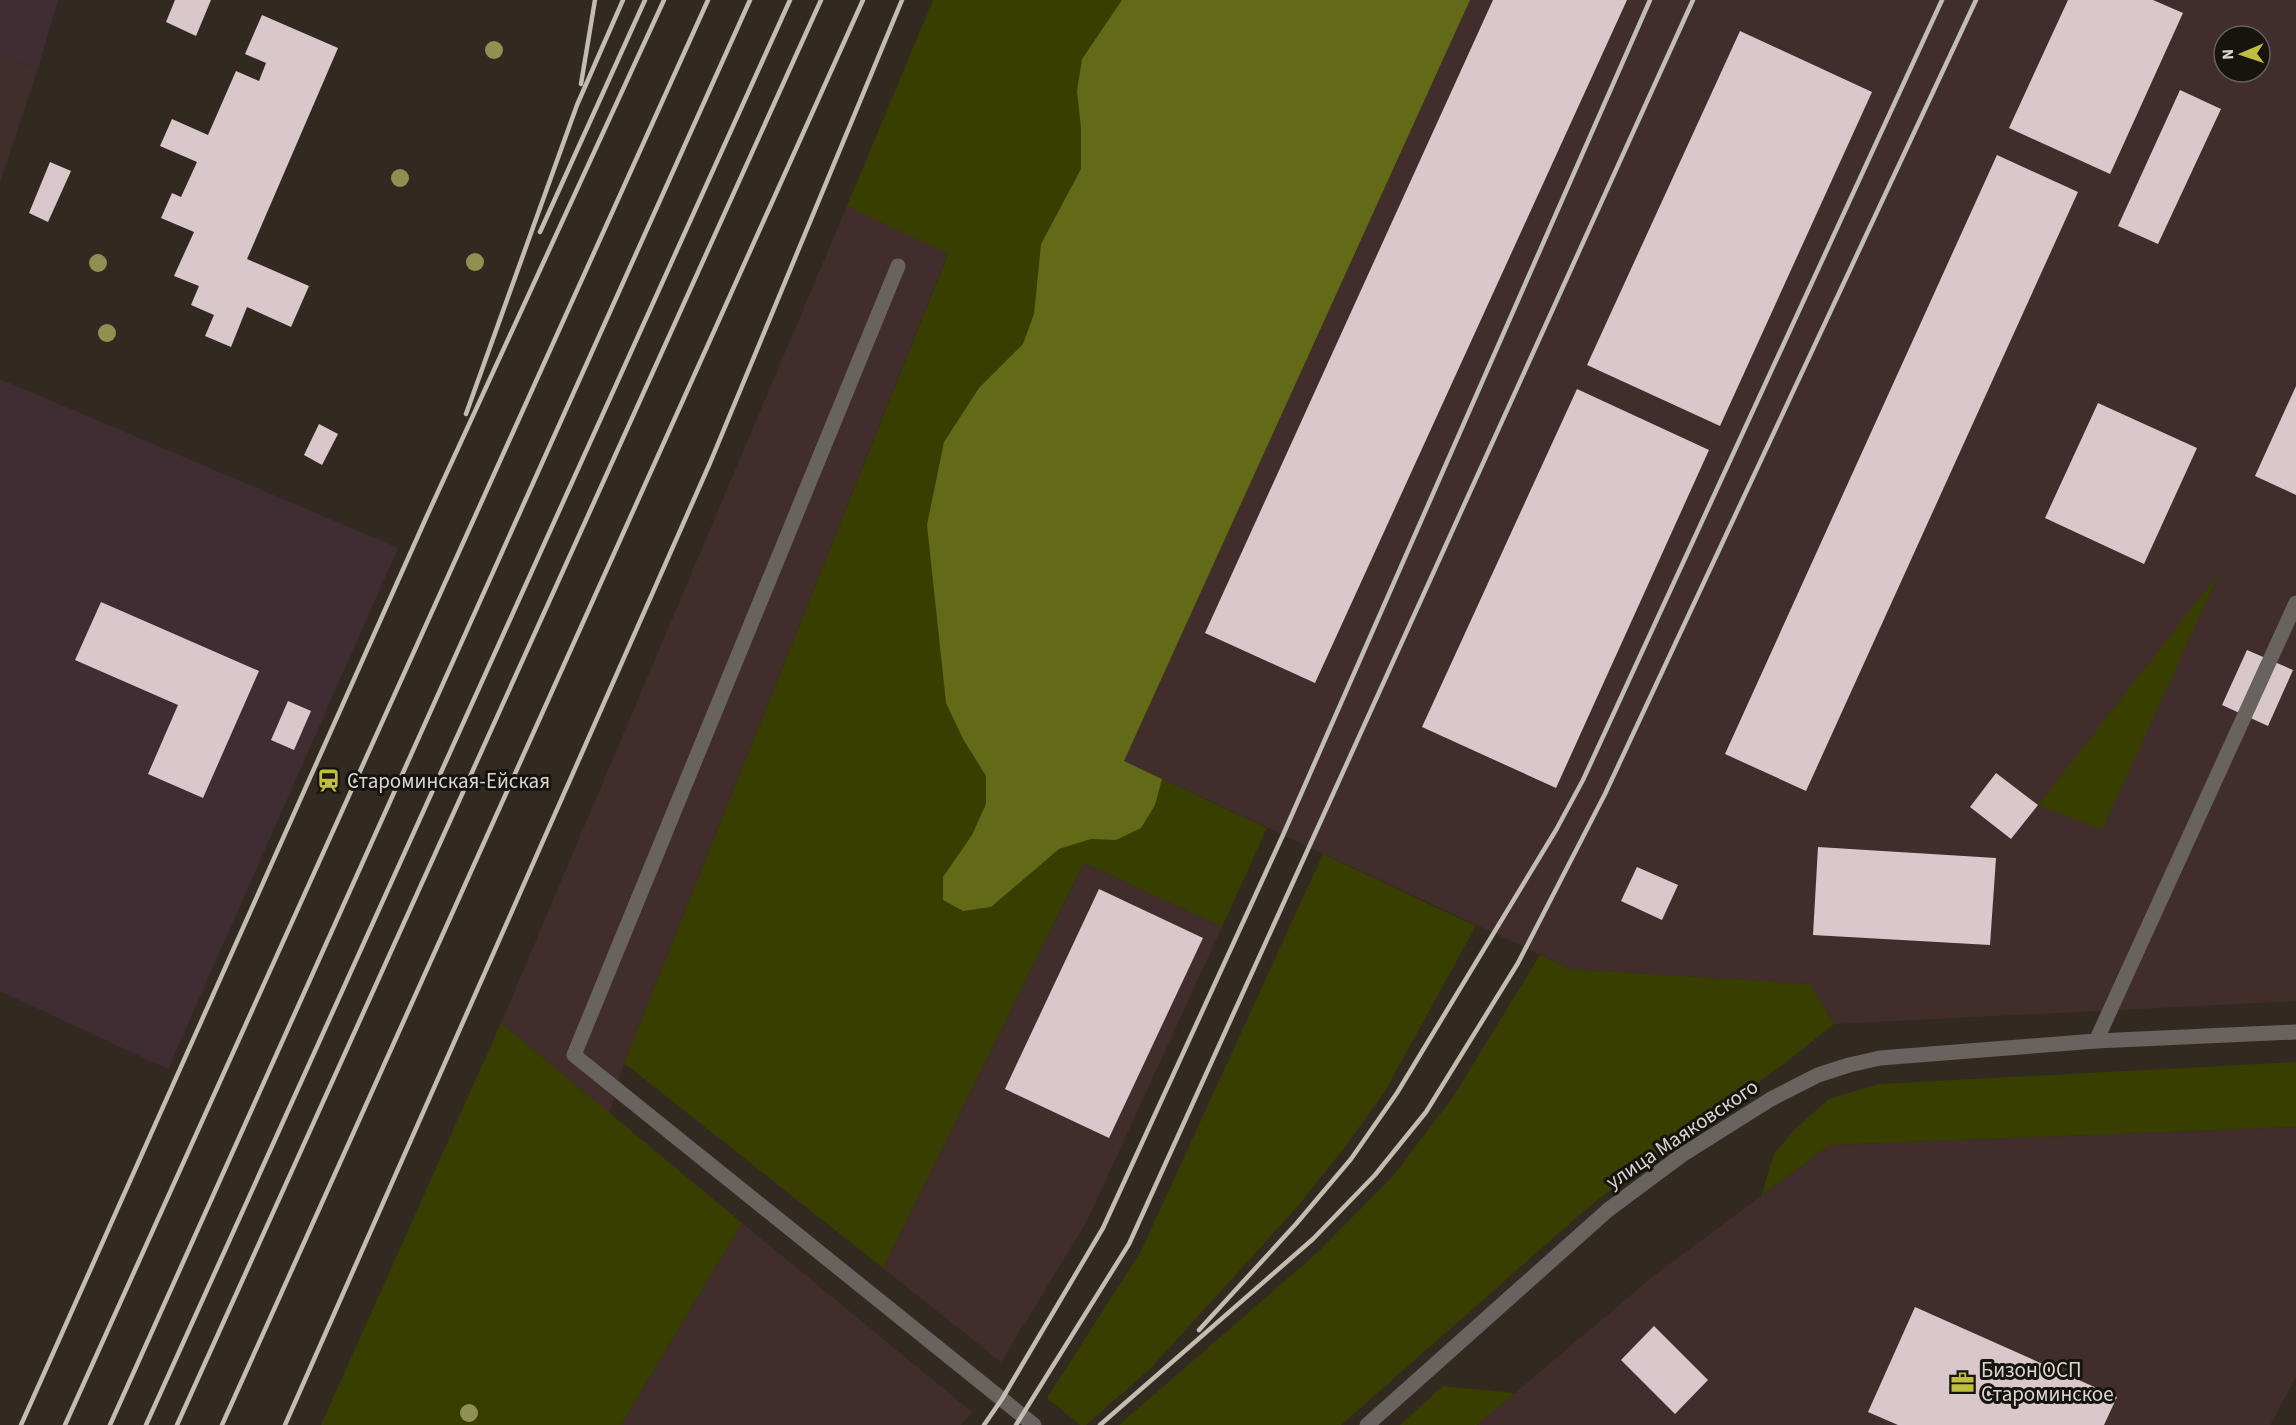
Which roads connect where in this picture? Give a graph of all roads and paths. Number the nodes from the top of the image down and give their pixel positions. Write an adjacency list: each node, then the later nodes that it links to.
1 (898, 267): 5 (street)
2 (2296, 603): 4 (street)
3 (2296, 1032): 4 (street, улица Маяковского)
4 (2096, 1041): 6 (street, улица Маяковского)
5 (1034, 1425)
6 (1367, 1425)

